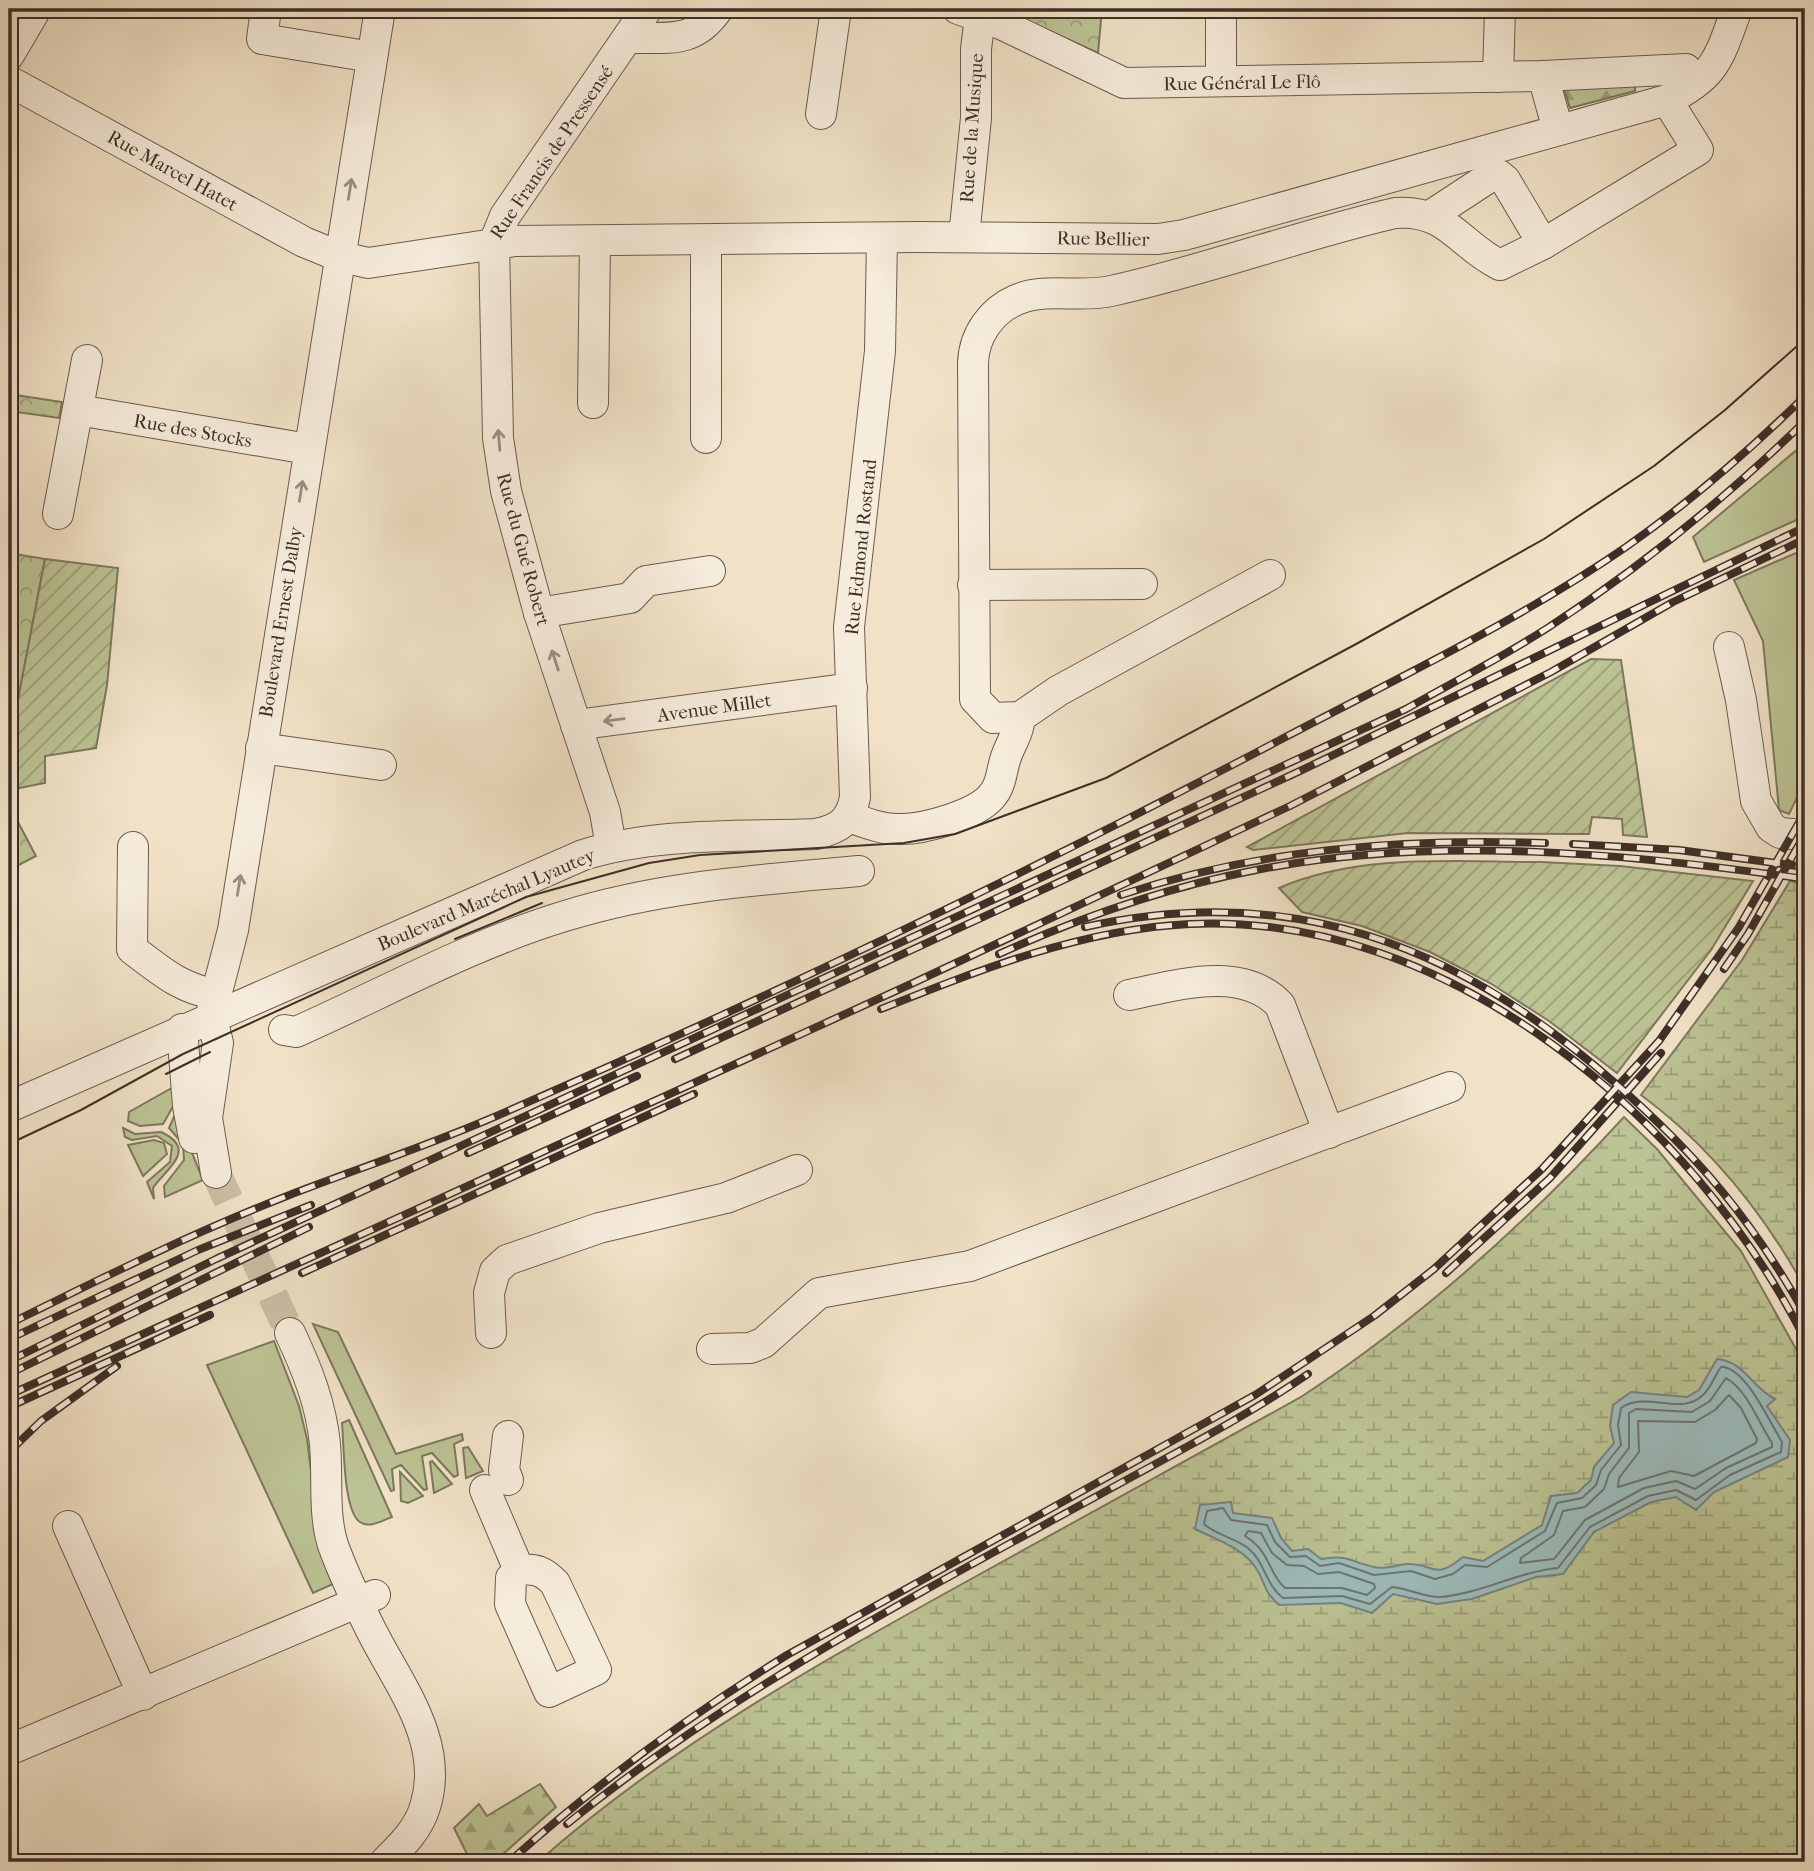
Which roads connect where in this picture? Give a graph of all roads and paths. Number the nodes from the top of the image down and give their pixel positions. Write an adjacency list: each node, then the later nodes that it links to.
1 (36, 9): 12 (street)
2 (266, 9): 13 (street)
3 (380, 9): 13 (street, Boulevard Ernest Dalby)
4 (647, 9): 11 (street, Rue Francis de Pressensé)
5 (719, 9): 11 (street)
6 (836, 9): 19 (street)
7 (1221, 9): 17 (street)
8 (1500, 9): 15 (street)
9 (1737, 9): 18 (street)
10 (973, 12): 17 (street, Rue Général Le Flô); 22 (street, Rue de la Musique)
11 (628, 38): 26 (street, Rue Francis de Pressensé)
12 (9, 55)
13 (372, 57): 28 (street, Boulevard Ernest Dalby, one-way to 13)
14 (1543, 76): 15 (street, Rue Général Le Flô); 18 (street, Rue Général Le Flô); 20 (street)
15 (1498, 77): 17 (street, Rue Général Le Flô)
16 (9, 81): 28 (street, Rue Marcel Hatet)
17 (1221, 82)
18 (1681, 86): 20 (street, Rue Bellier); 27 (street)
19 (821, 114)
20 (1558, 130): 22 (street, Rue Bellier)
21 (1430, 216): 27 (street); 27 (street); 38 (street)
22 (964, 237): 23 (street, Rue Bellier)
23 (882, 238): 24 (street, Rue Bellier); 41 (street, Rue Edmond Rostand)
24 (706, 240): 25 (street, Rue Bellier); 32 (street)
25 (595, 242): 26 (street, Rue Bellier); 30 (street)
26 (494, 243): 28 (street, Rue Francis de Pressensé); 39 (street, Rue du Gué Robert, one-way to 26)
27 (1543, 244)
28 (338, 256): 33 (street, Boulevard Ernest Dalby)
29 (87, 360): 31 (street)
30 (593, 402)
31 (78, 410): 33 (street, Rue des Stocks); 34 (street)
32 (706, 438)
33 (308, 449): 44 (street, Boulevard Ernest Dalby, one-way to 33)
34 (58, 514)
35 (710, 571): 39 (street)
36 (1270, 575): 42 (street)
37 (1142, 584): 38 (street)
38 (973, 585): 42 (street)
39 (539, 613): 43 (street, Rue du Gué Robert, one-way to 39)
40 (1729, 647): 47 (street)
41 (852, 688): 43 (street, Avenue Millet, one-way to 43); 46 (street, Rue Edmond Rostand)
42 (1006, 718): 46 (street)
43 (576, 725): 49 (street, Rue du Gué Robert)
44 (261, 748): 45 (street); 54 (street, Boulevard Ernest Dalby, one-way to 44)
45 (381, 765)
46 (849, 817): 48 (street, Boulevard Maréchal Lyautey)
47 (1805, 835)
48 (698, 839): 49 (street, Boulevard Maréchal Lyautey); 52 (street)
49 (611, 846): 54 (street, Boulevard Maréchal Lyautey)
50 (133, 847): 54 (street)
51 (859, 871): 52 (street)
52 (699, 886): 56 (street)
53 (1129, 995): 59 (street)
54 (214, 1005): 55 (street); 55 (street)
55 (182, 1029): 58 (street)
56 (284, 1030)
57 (1450, 1087): 59 (street)
58 (9, 1107)
59 (1329, 1133): 63 (street)
60 (797, 1170): 62 (street)
61 (290, 1333): 67 (street)
62 (491, 1333)
63 (712, 1349)
64 (508, 1436): 66 (street)
65 (68, 1526): 68 (street)
66 (519, 1570)
67 (367, 1598): 68 (street); 70 (street)
68 (143, 1695): 69 (street)
69 (9, 1751)
70 (385, 1862)

